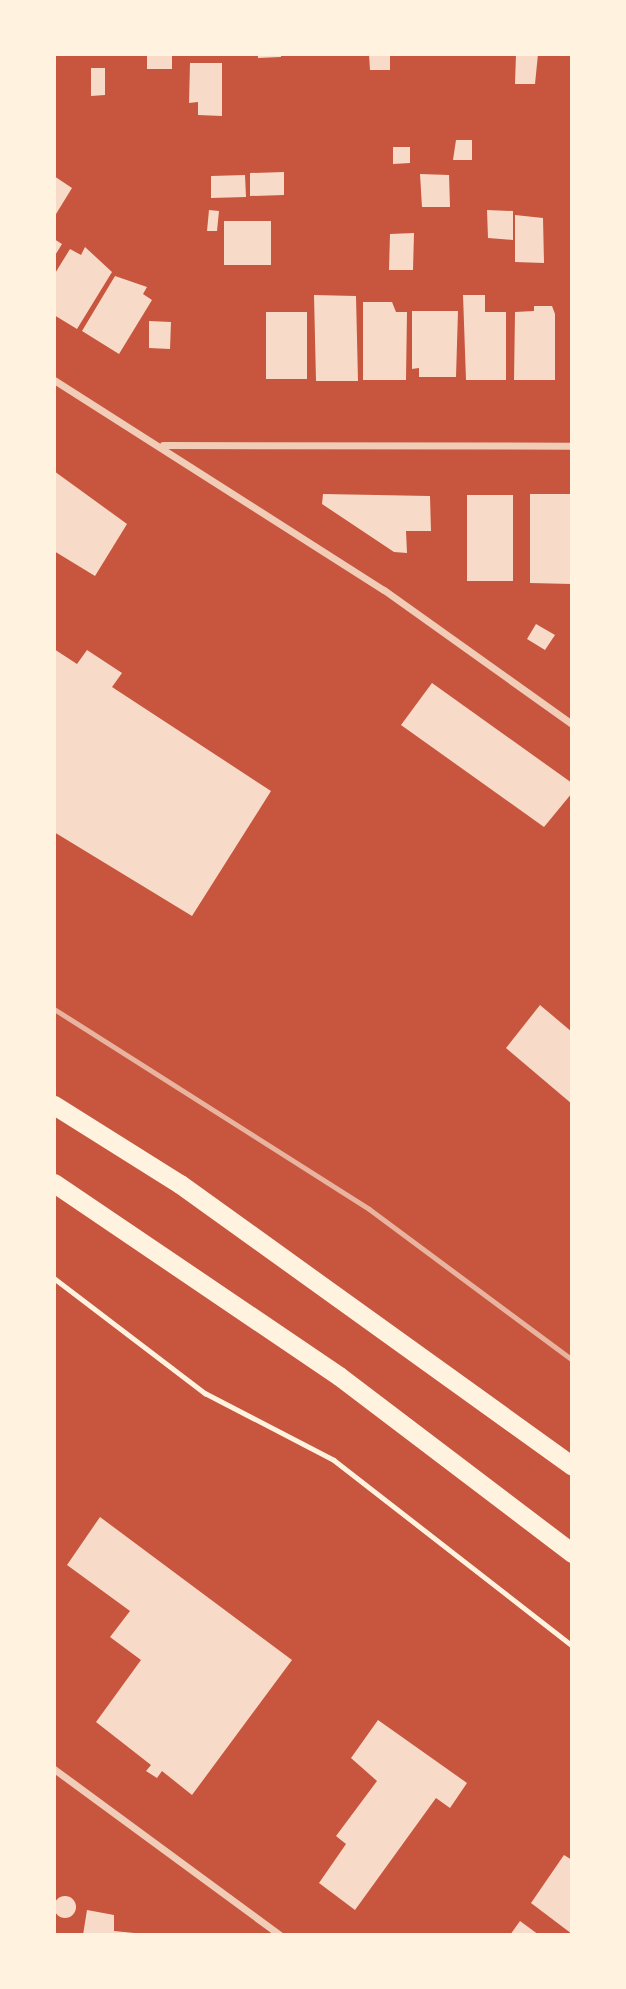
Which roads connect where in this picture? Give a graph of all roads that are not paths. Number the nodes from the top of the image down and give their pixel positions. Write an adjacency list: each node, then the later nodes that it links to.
1 (54, 380): 2 (street)
2 (160, 446): 3 (street); 4 (street)
3 (572, 446)
4 (572, 724)
5 (54, 1105): 7 (highway)
6 (54, 1183): 8 (highway)
7 (572, 1466)
8 (572, 1553)
9 (54, 1769): 10 (street)
10 (280, 1935)

